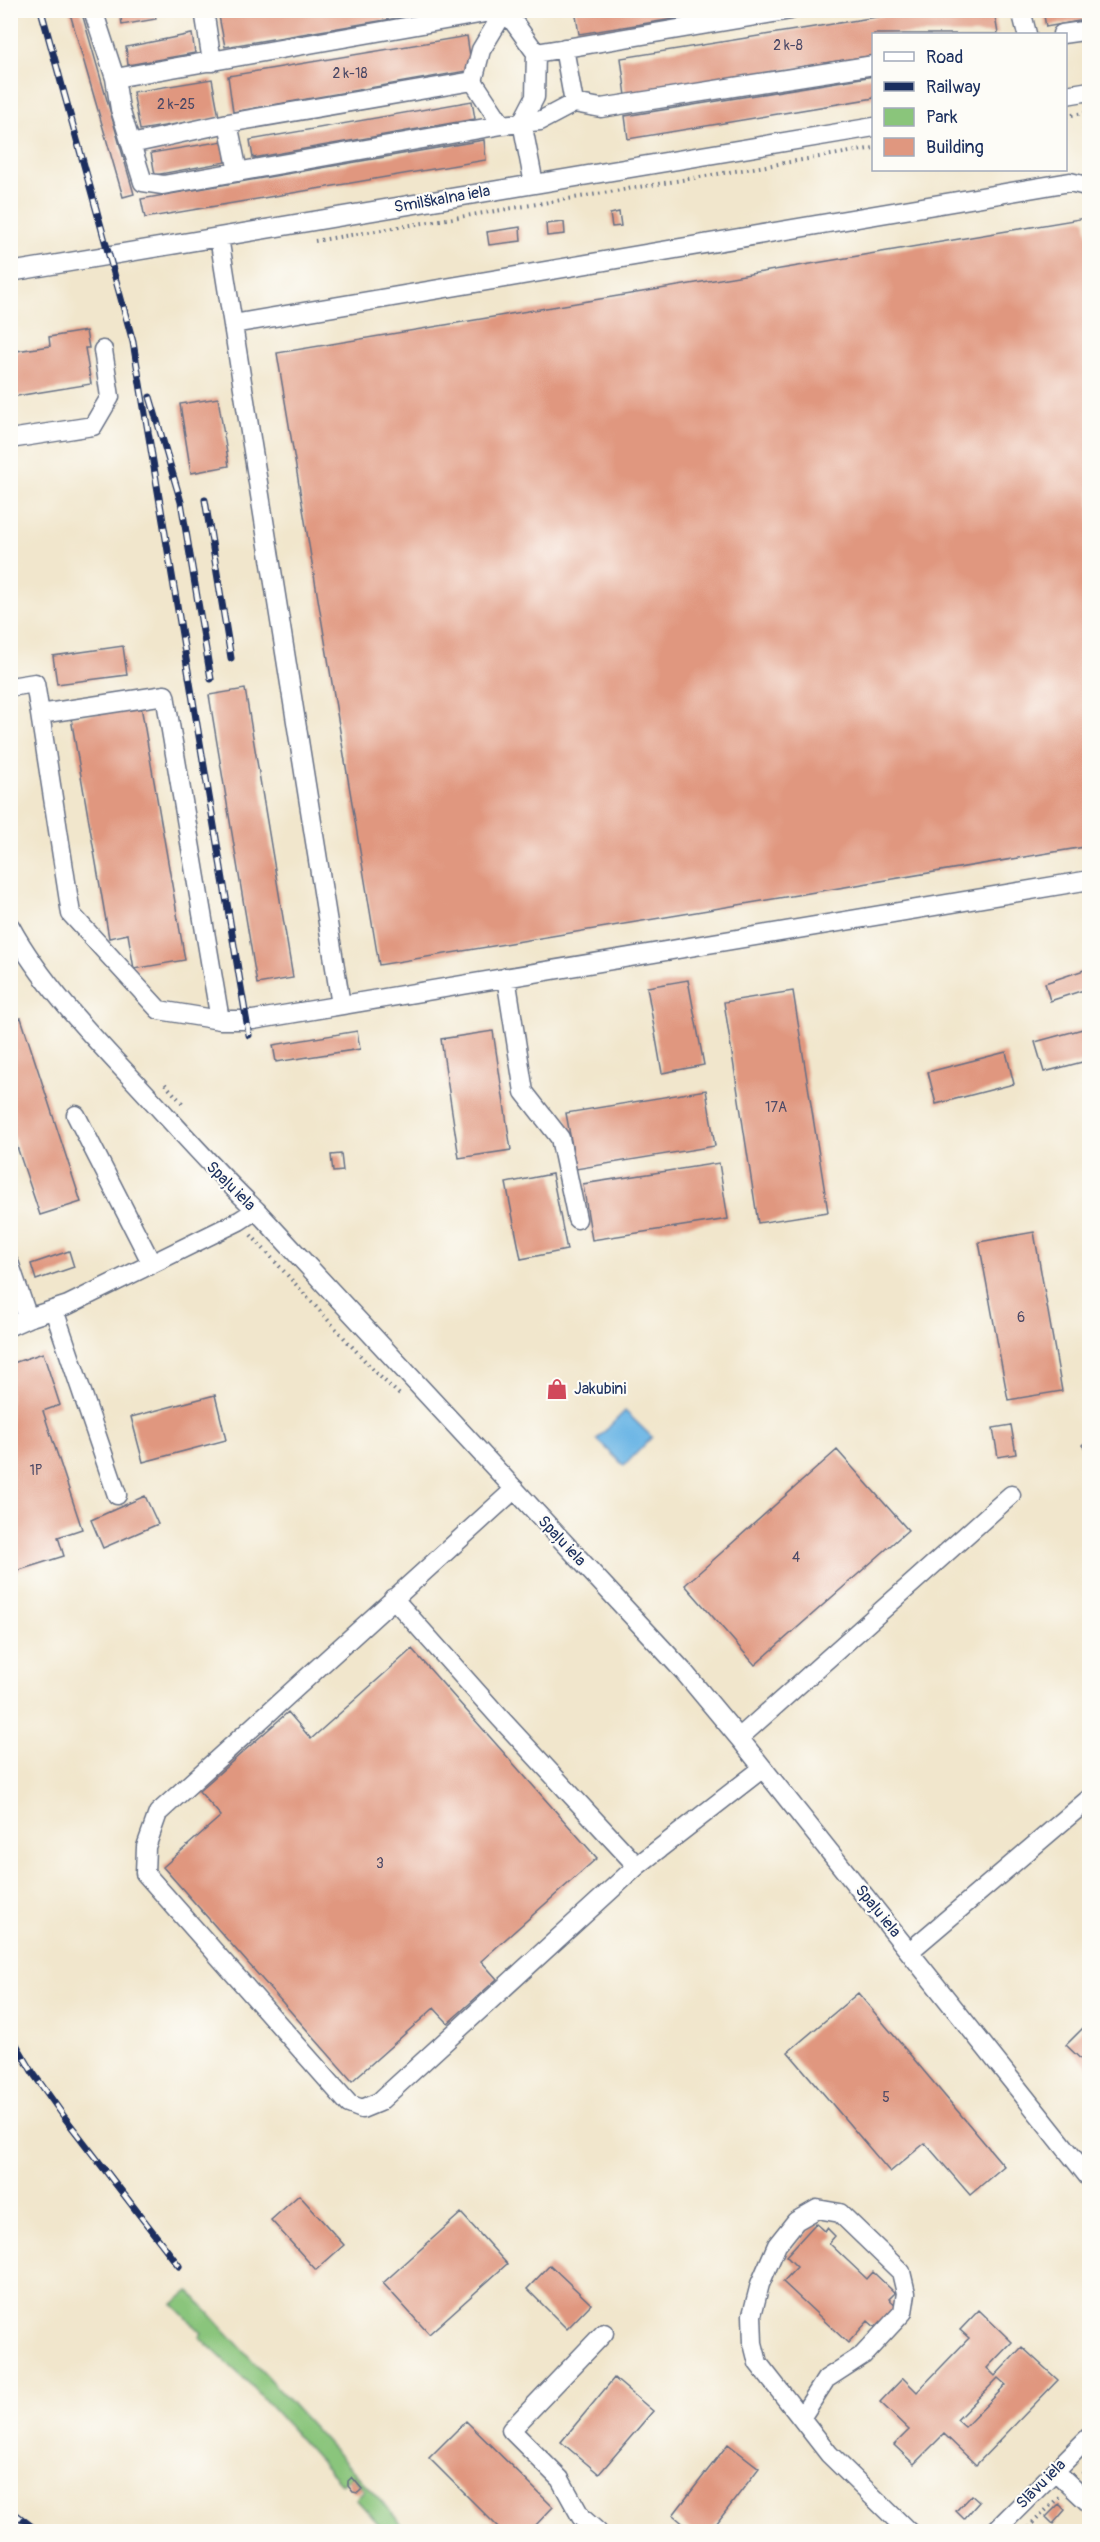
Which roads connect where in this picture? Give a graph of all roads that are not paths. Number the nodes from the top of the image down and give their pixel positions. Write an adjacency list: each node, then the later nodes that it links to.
1 (93, 10): 13 (street)
2 (204, 10): 11 (street)
3 (504, 10): 10 (street); 11 (street); 14 (street)
4 (791, 10): 9 (street)
5 (1020, 10): 7 (street)
6 (1089, 30): 8 (street)
7 (1027, 33)
8 (1067, 33)
9 (564, 48): 10 (street); 17 (street)
10 (536, 53): 18 (street)
11 (212, 62): 13 (street)
12 (872, 65): 17 (street)
13 (115, 78): 22 (street)
14 (473, 81): 19 (street); 20 (street)
15 (1089, 91): 16 (street)
16 (1067, 95)
17 (574, 103): 18 (street)
18 (522, 122): 20 (street); 24 (street)
19 (228, 123): 22 (street); 23 (street)
20 (501, 125): 23 (street)
21 (872, 127): 24 (street, Smilškalna iela)
22 (131, 144): 23 (street)
23 (238, 172)
24 (534, 184): 26 (street, Smilškalna iela)
25 (1089, 187): 28 (street)
26 (219, 237): 27 (street, Smilškalna iela); 28 (street)
27 (10, 272)
28 (233, 324): 36 (street)
29 (103, 350): 30 (street)
30 (10, 439)
31 (10, 687): 32 (street)
32 (40, 714): 37 (street); 37 (street)
33 (1089, 880): 35 (street)
34 (10, 926): 39 (street, Spaļu iela)
35 (506, 977): 36 (street); 40 (street)
36 (341, 1005): 37 (street)
37 (220, 1020)
38 (76, 1115): 41 (street)
39 (256, 1210): 41 (street); 46 (street, Spaļu iela)
40 (577, 1219)
41 (152, 1264): 43 (street)
42 (10, 1265): 44 (street)
43 (54, 1310): 44 (street); 47 (street)
44 (28, 1318): 45 (street)
45 (10, 1326)
46 (514, 1489): 49 (street); 50 (street, Spaļu iela)
47 (117, 1495)
48 (1011, 1495): 50 (street)
49 (393, 1598): 53 (street); 53 (street)
50 (739, 1738): 51 (street, Spaļu iela)
51 (763, 1768): 53 (street); 54 (street, Spaļu iela)
52 (1089, 1798): 54 (street)
53 (637, 1866)
54 (910, 1951): 55 (street, Spaļu iela)
55 (1089, 2178)
56 (604, 2333): 61 (street)
57 (801, 2418): 57 (street); 62 (street)
58 (1089, 2436): 59 (street, Slāvu iela)
59 (1055, 2471): 60 (street); 63 (street, Slāvu iela)
60 (1089, 2504)
61 (598, 2532)
62 (909, 2532)
63 (994, 2532)

